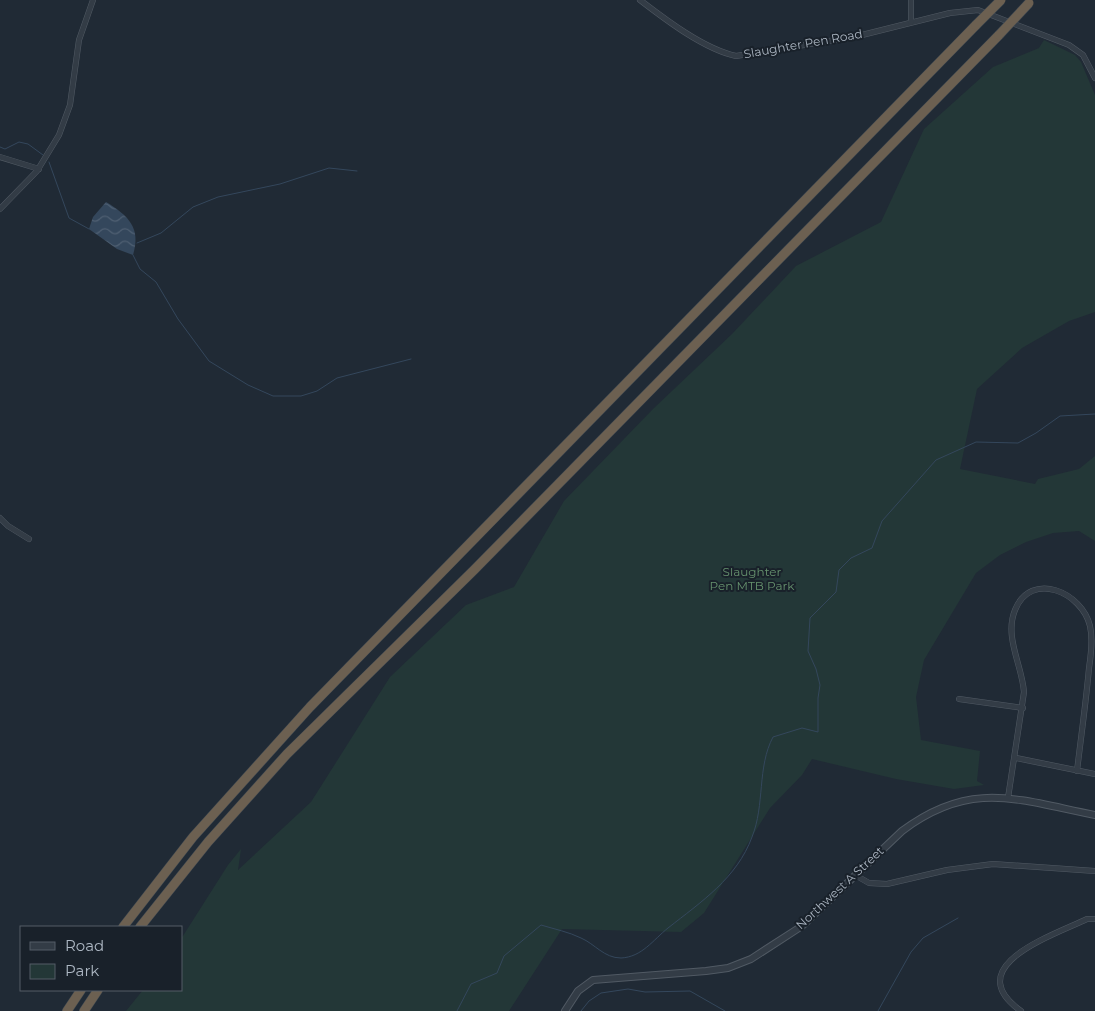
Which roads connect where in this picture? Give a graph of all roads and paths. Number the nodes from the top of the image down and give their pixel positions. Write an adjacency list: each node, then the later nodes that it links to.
1 (93, 0): 9 (street)
2 (640, 0): 6 (street, Slaughter Pen Road)
3 (911, 0): 6 (street)
4 (1000, 0): 23 (highway, bridge)
5 (1030, 1): 24 (highway, bridge)
6 (911, 22): 7 (street, Slaughter Pen Road)
7 (1095, 78)
8 (0, 157): 9 (street)
9 (39, 169): 10 (street)
10 (0, 209)
11 (0, 518): 12 (street)
12 (29, 539)
13 (959, 699): 14 (street)
14 (1023, 708): 15 (street); 16 (street)
15 (1016, 758): 16 (street); 18 (street)
16 (1077, 771): 17 (street)
17 (1095, 774)
18 (1008, 798): 19 (street, Northwest A Street); 21 (street, Northwest A Street)
19 (1095, 816)
20 (1095, 872): 21 (street)
21 (855, 875): 29 (street, Northwest A Street)
22 (1095, 919): 30 (street)
23 (124, 926)
24 (141, 926)
25 (80, 991): 27 (highway)
26 (97, 991): 28 (highway)
27 (67, 1011)
28 (84, 1011)
29 (565, 1011)
30 (1021, 1011)

